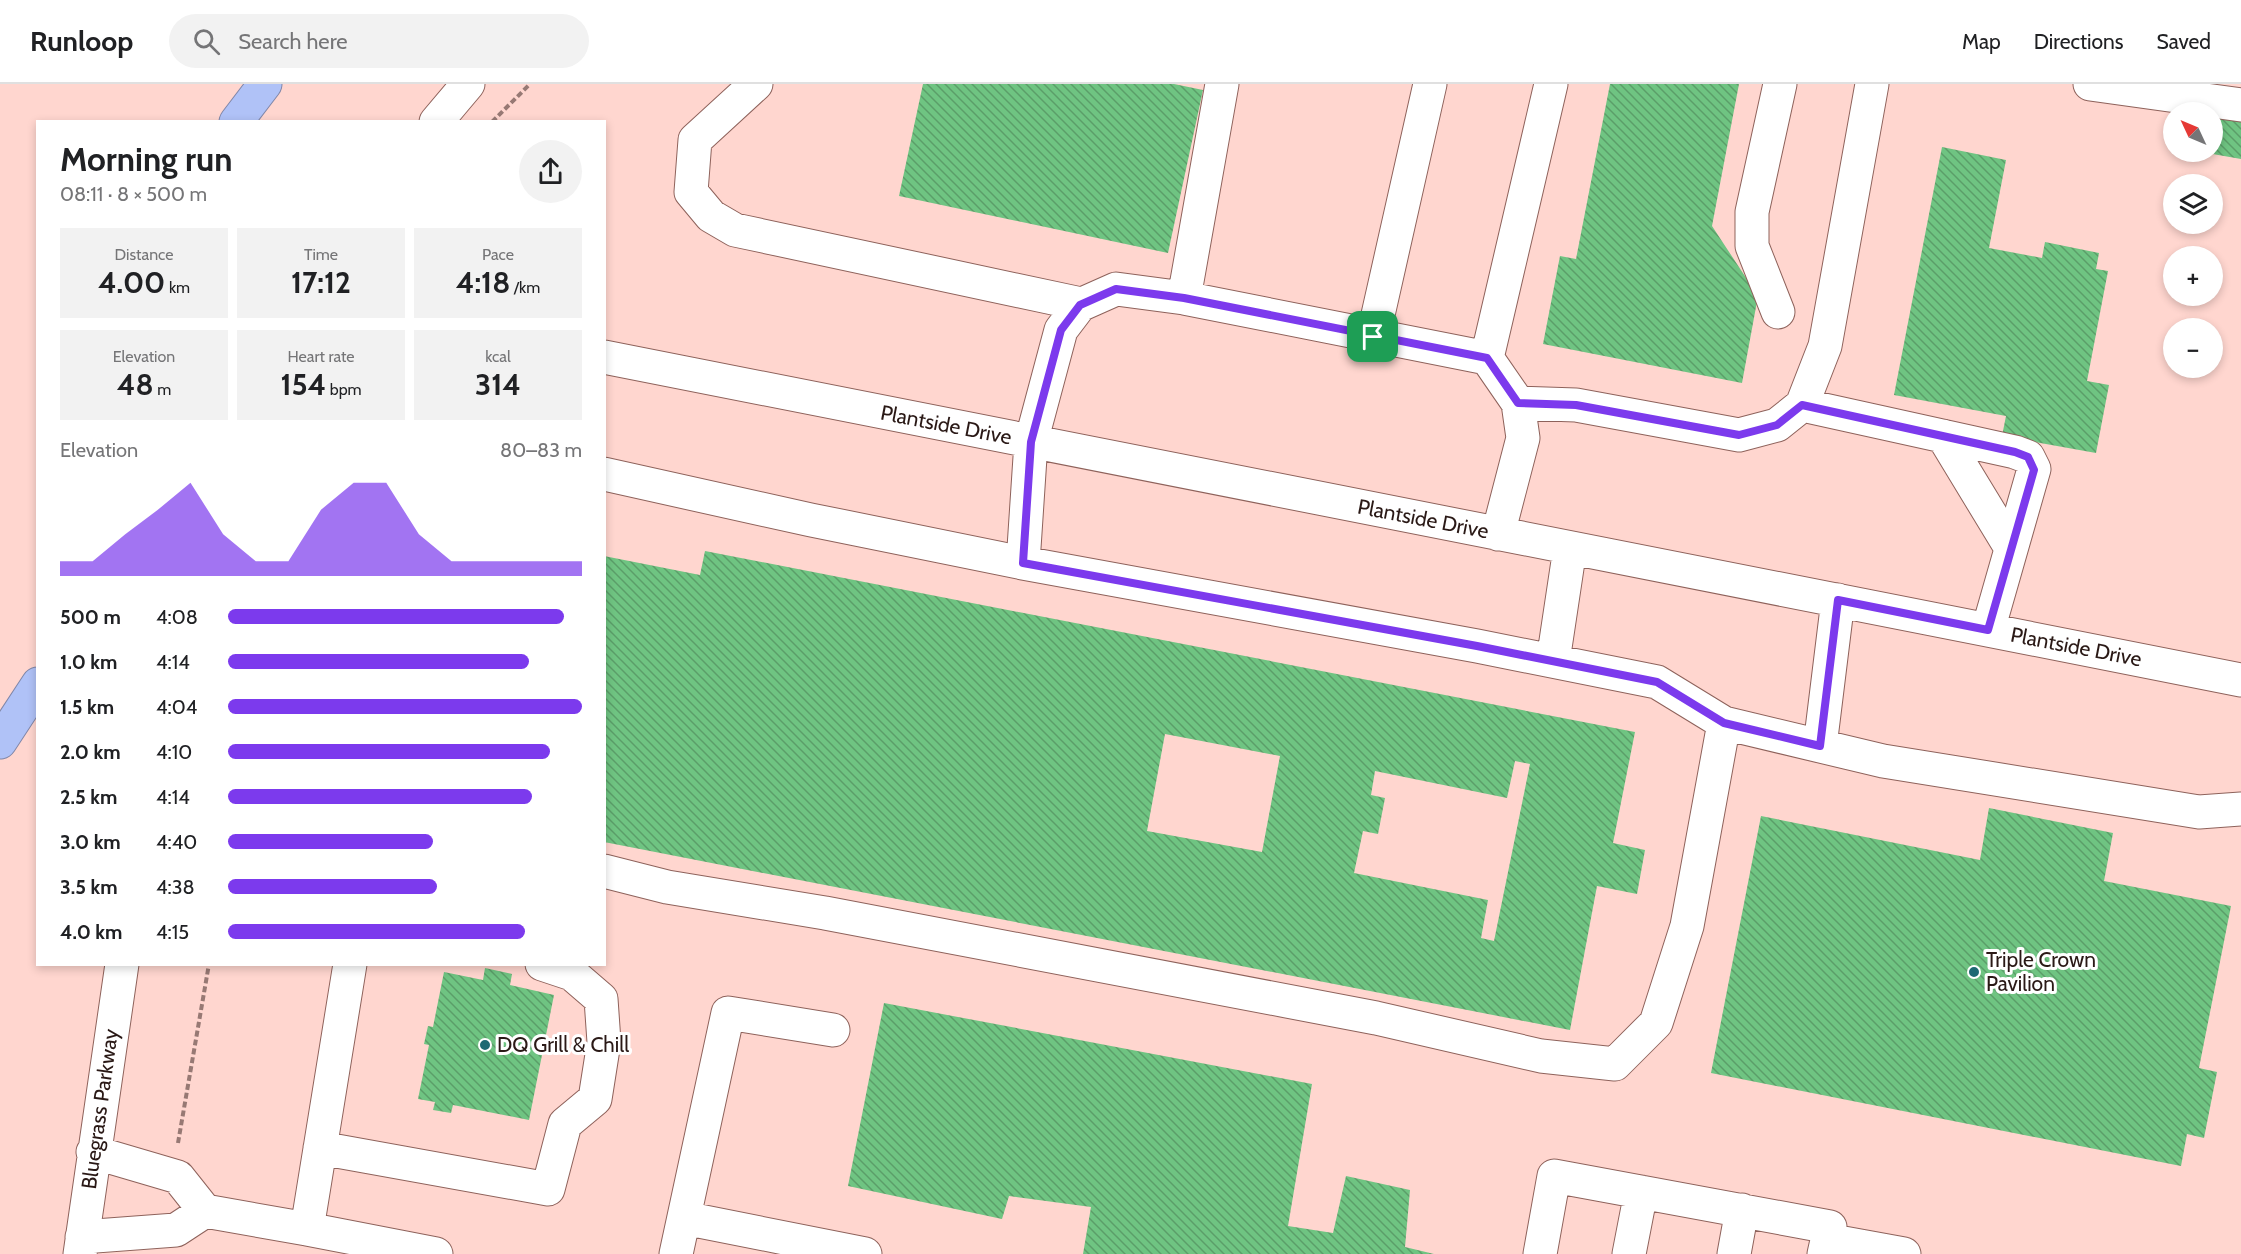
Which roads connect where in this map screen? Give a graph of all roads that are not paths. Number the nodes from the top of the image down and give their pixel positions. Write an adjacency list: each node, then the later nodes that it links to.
1 (265, 84): 11 (highway)
2 (756, 84): 14 (street)
3 (1222, 84): 13 (street)
4 (1430, 84): 16 (street)
5 (1551, 84): 18 (street)
6 (1780, 84): 15 (street)
7 (1872, 84): 20 (street)
8 (2090, 84): 10 (street)
9 (464, 99): 12 (street)
10 (2241, 105)
11 (238, 120)
12 (438, 120)
13 (1184, 298): 14 (street); 16 (street)
14 (1081, 304): 22 (street)
15 (1778, 312)
16 (1373, 337): 18 (street)
17 (606, 357): 22 (street, Plantside Drive)
18 (1487, 358): 19 (street)
19 (1518, 403): 20 (street); 24 (street)
20 (1802, 405): 21 (street)
21 (1943, 436): 26 (street); 26 (street)
22 (1031, 442): 24 (street, Plantside Drive); 27 (street)
23 (606, 474): 27 (street)
24 (1498, 534): 25 (street, Plantside Drive)
25 (1570, 548): 28 (street, Plantside Drive); 30 (street)
26 (2011, 548): 29 (street)
27 (1023, 563): 30 (street)
28 (1838, 600): 29 (street, Plantside Drive); 35 (street)
29 (1988, 630): 31 (street, Plantside Drive)
30 (1553, 661): 33 (street)
31 (2241, 680)
32 (36, 687): 34 (highway)
33 (1724, 723): 35 (street); 37 (street)
34 (0, 742)
35 (1820, 746): 36 (street)
36 (2241, 809)
37 (606, 871)
38 (122, 966): 43 (street, Bluegrass Parkway)
39 (350, 966): 42 (street)
40 (548, 966): 42 (street)
41 (833, 1030): 47 (street)
42 (320, 1148): 48 (street)
43 (93, 1152): 46 (street); 49 (street, Bluegrass Parkway)
44 (1641, 1192): 45 (street); 54 (street); 55 (street)
45 (1742, 1210): 50 (street); 56 (street)
46 (205, 1211): 48 (street); 49 (street)
47 (684, 1218): 52 (street); 53 (street)
48 (316, 1238): 51 (street)
49 (81, 1246)
50 (1825, 1247): 57 (street)
51 (436, 1254)
52 (676, 1254)
53 (865, 1254)
54 (1540, 1254)
55 (1629, 1254)
56 (1734, 1254)
57 (1904, 1254)

